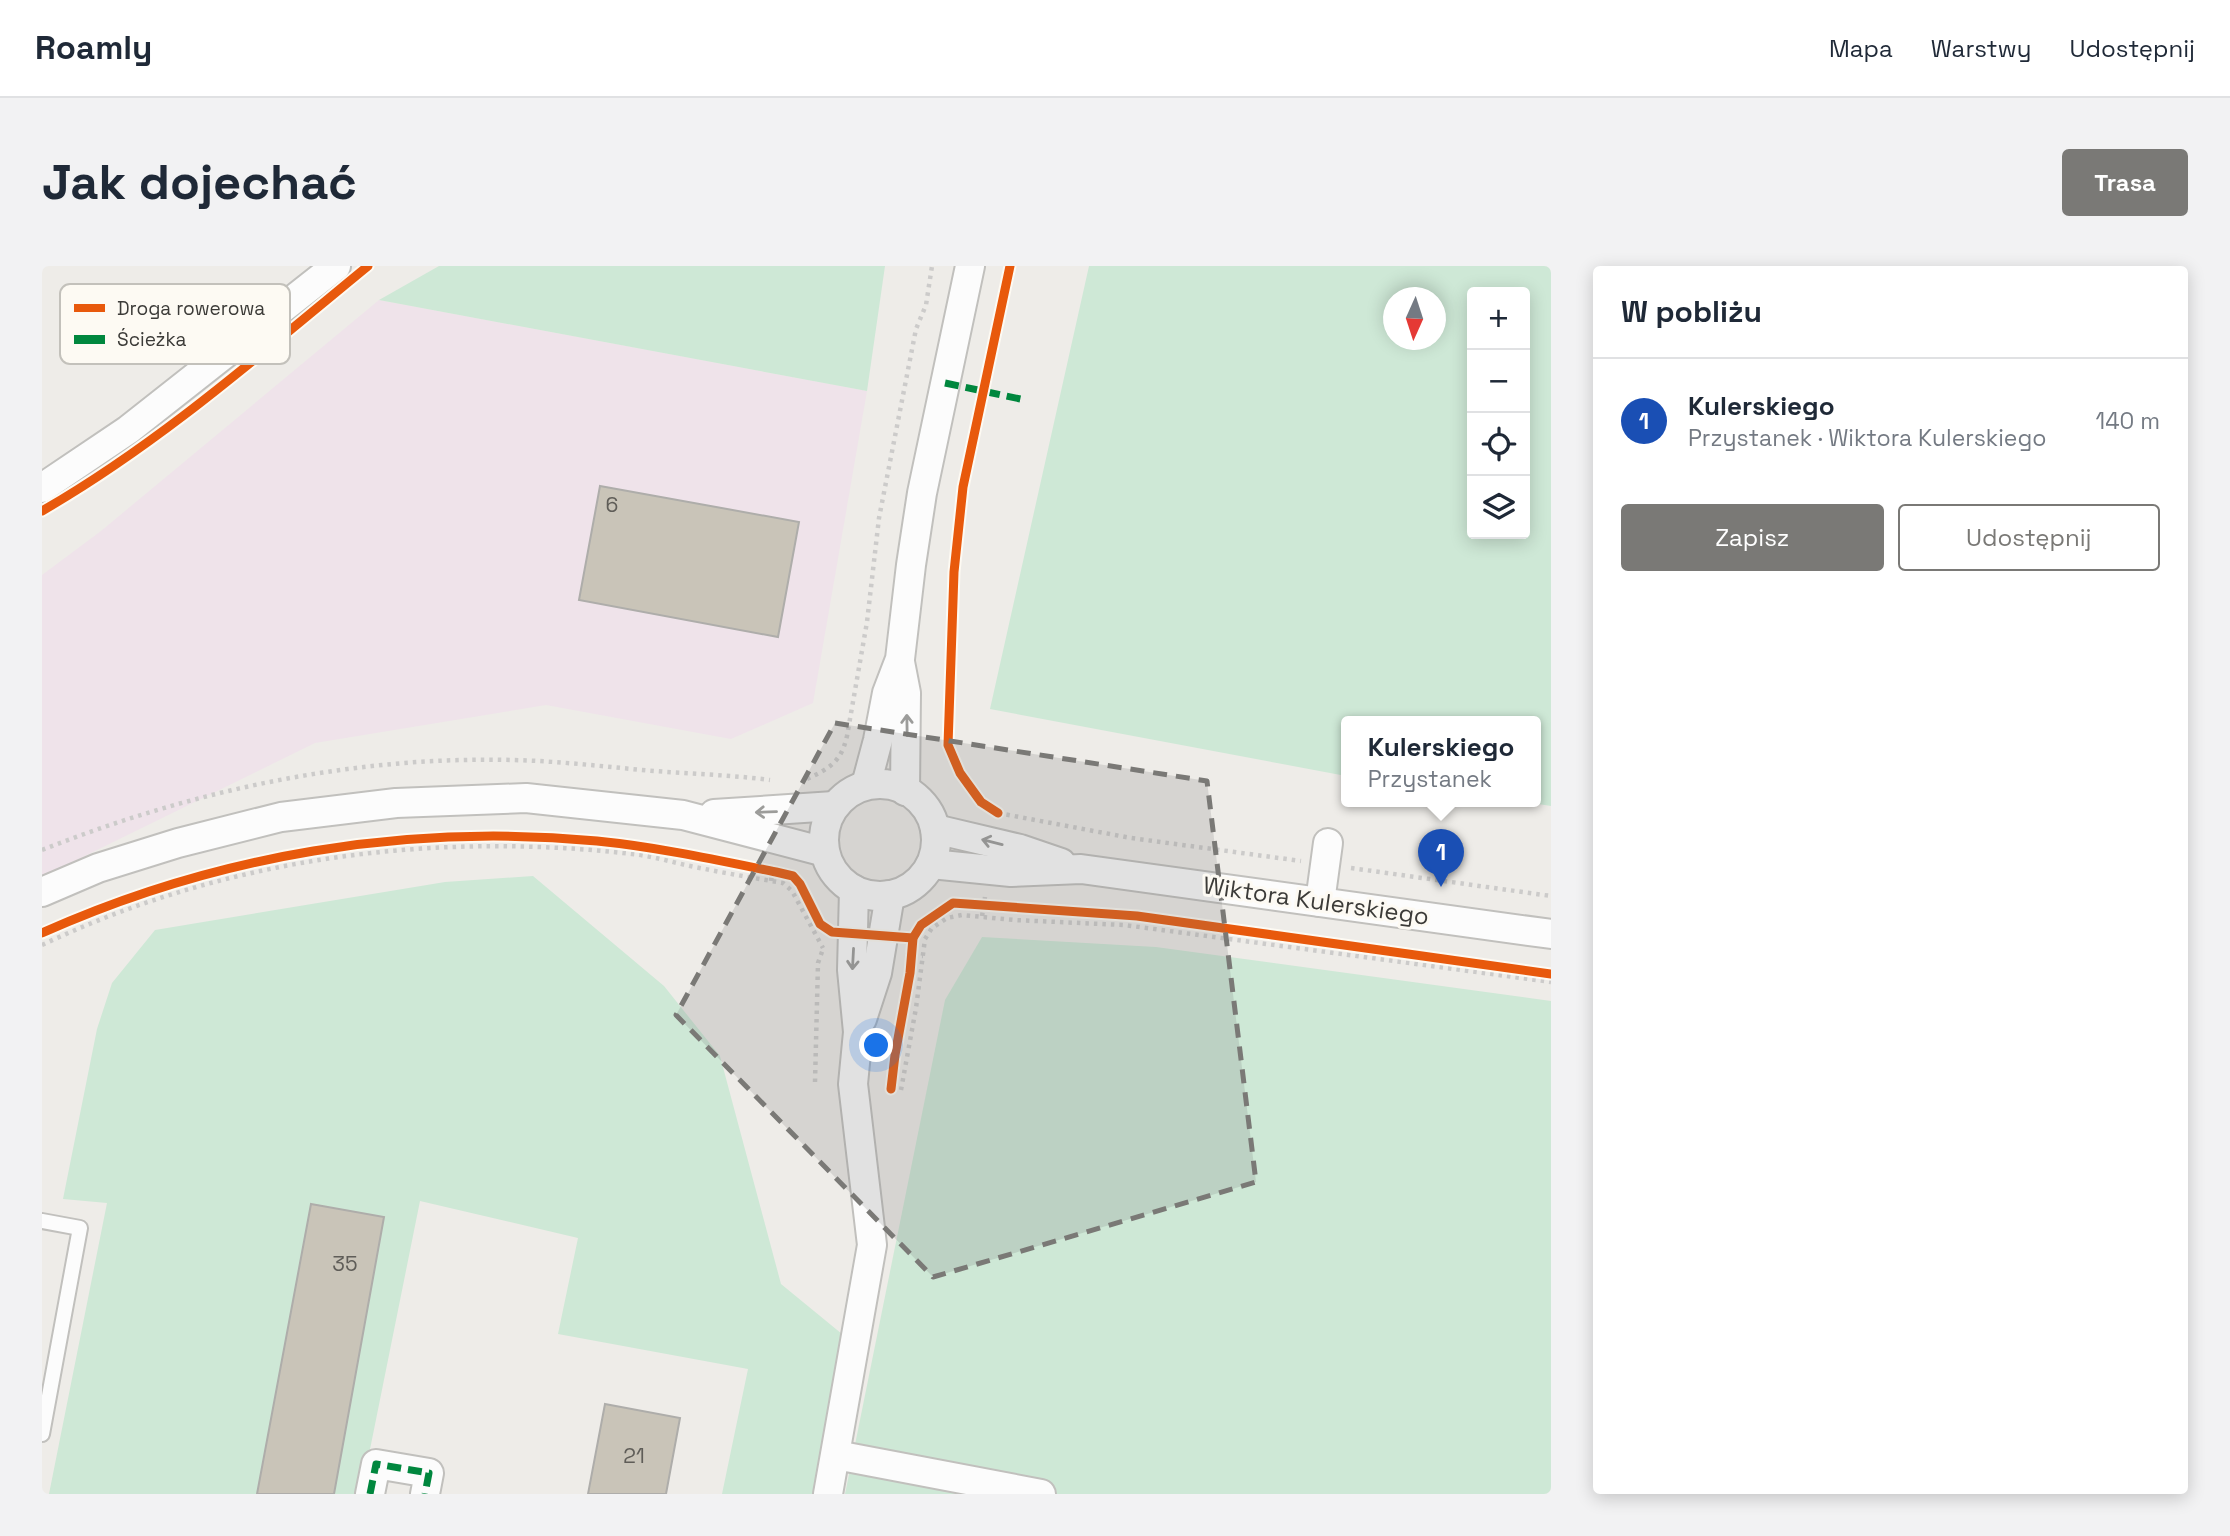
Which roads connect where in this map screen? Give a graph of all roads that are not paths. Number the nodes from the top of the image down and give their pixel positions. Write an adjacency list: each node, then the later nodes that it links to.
1 (336, 266): 3 (street)
2 (970, 266): 6 (street)
3 (290, 302)
4 (212, 364): 5 (street)
5 (42, 488)
6 (900, 659): 7 (street); 8 (street, one-way to 6)
7 (866, 785): 8 (street); 9 (street)
8 (905, 791): 11 (street)
9 (834, 806): 10 (street, one-way to 10); 12 (street)
10 (683, 815): 12 (street); 17 (street)
11 (935, 829): 14 (street); 15 (street, Wiktora Kulerskiego, one-way to 11)
12 (825, 852): 16 (street)
13 (1327, 854): 19 (street)
14 (931, 864): 15 (street, Wiktora Kulerskiego); 18 (street)
15 (1081, 869): 19 (street, Wiktora Kulerskiego)
16 (854, 890): 18 (street); 21 (street)
17 (42, 892)
18 (890, 895): 21 (street)
19 (1320, 902): 20 (street, Wiktora Kulerskiego)
20 (1551, 934)
21 (867, 943): 24 (street)
22 (42, 1221): 23 (lane)
23 (42, 1434)
24 (836, 1455): 27 (street); 28 (street)
25 (370, 1494): 26 (street)
26 (425, 1494)
27 (828, 1494)
28 (1041, 1494)

